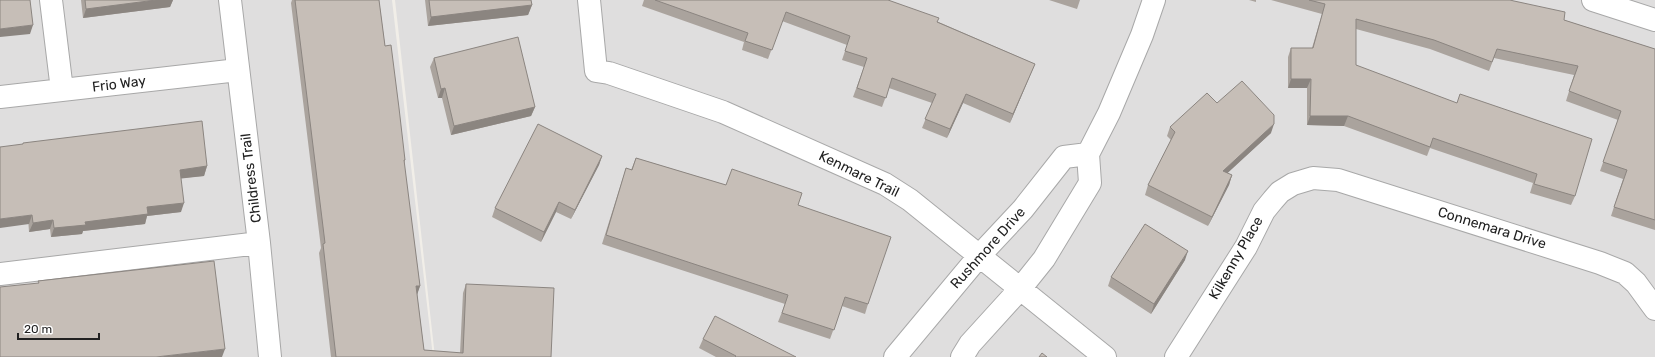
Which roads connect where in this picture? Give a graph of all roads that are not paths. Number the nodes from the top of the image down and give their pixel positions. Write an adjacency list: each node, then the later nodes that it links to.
1 (51, 0): 8 (street)
2 (230, 0): 7 (street, Childress Trail)
3 (588, 0): 13 (street, Kenmare Trail)
4 (1154, 0): 10 (street)
5 (1593, 0): 6 (street)
6 (1655, 20)
7 (238, 70): 8 (street, Frio Way); 12 (street, Childress Trail)
8 (62, 90): 9 (street, Frio Way)
9 (0, 97)
10 (1088, 154): 13 (street, Rushmore Drive); 15 (street)
11 (1313, 178): 16 (street, Connemara Drive); 21 (street, Kilkenny Place)
12 (259, 243): 14 (street); 17 (street, Childress Trail)
13 (980, 255): 15 (street, Kenmare Trail); 18 (street, Rushmore Drive)
14 (0, 274)
15 (1020, 289): 19 (street); 20 (street, Kenmare Trail)
16 (1655, 308)
17 (270, 357)
18 (895, 357)
19 (962, 357)
20 (1105, 357)
21 (1176, 357)

